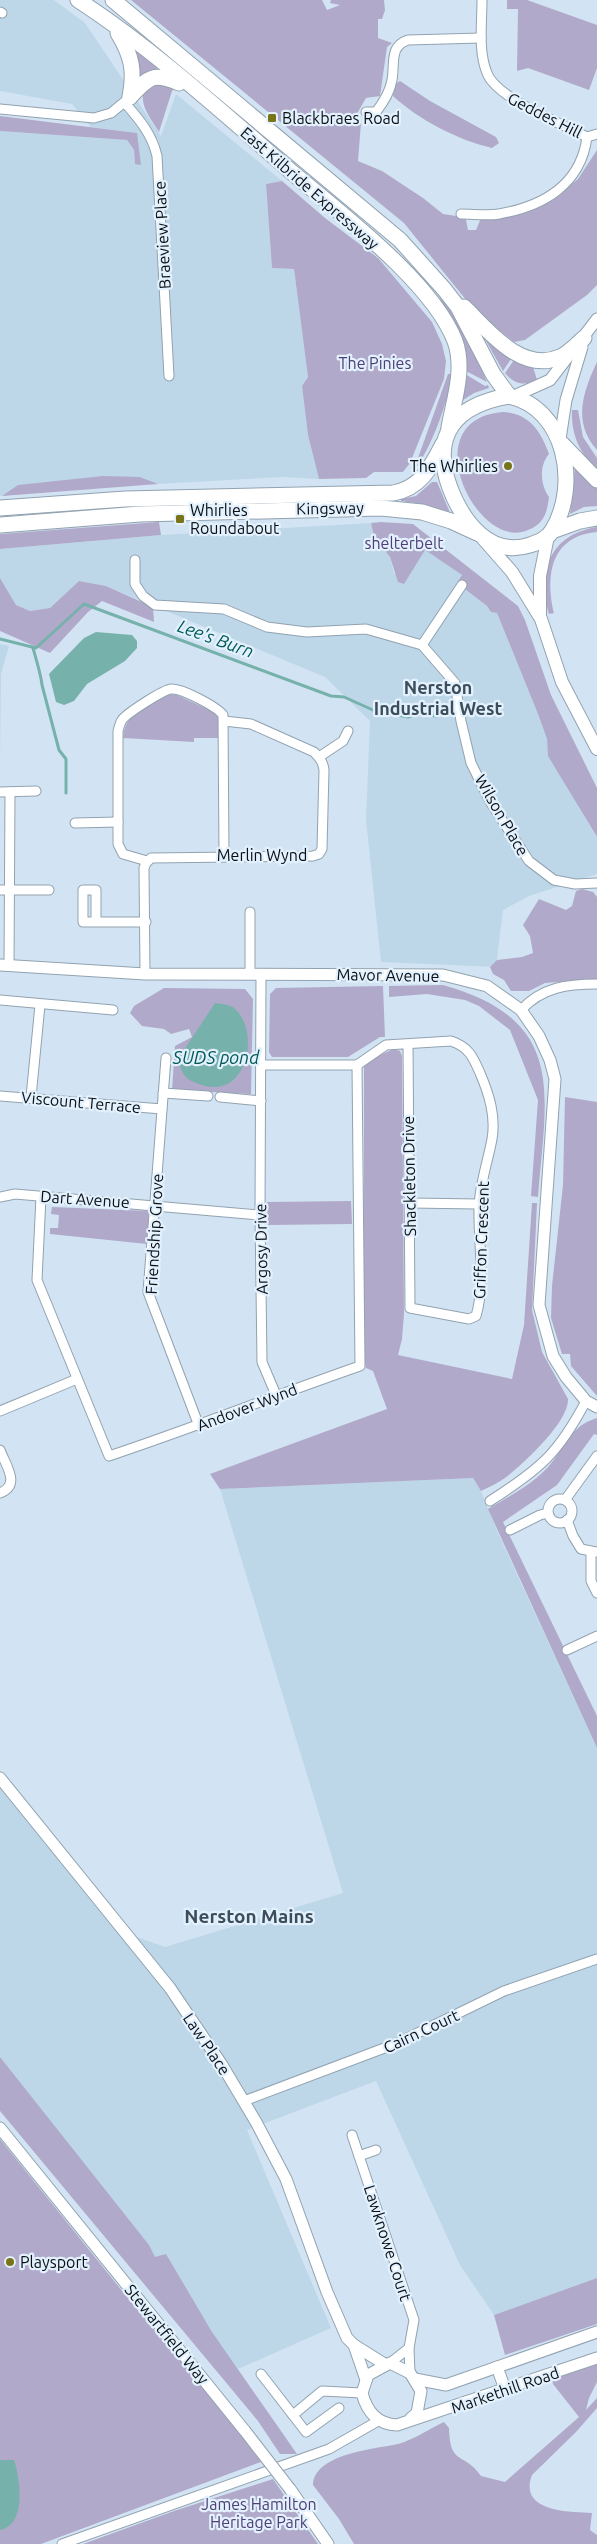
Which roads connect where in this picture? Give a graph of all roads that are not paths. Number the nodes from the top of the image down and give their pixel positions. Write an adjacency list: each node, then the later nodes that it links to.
1 (78, 0): 4 (main road, East Kilbride Expressway)
2 (112, 0): 13 (main road, East Kilbride Expressway)
3 (482, 0): 5 (street, Geddes Hill)
4 (112, 24): 6 (main road, East Kilbride Expressway); 7 (main road)
5 (481, 38): 9 (street); 11 (street, Geddes Hill)
6 (199, 92): 7 (main road); 18 (main road, East Kilbride Expressway)
7 (127, 100): 8 (street); 16 (street, Braeview Place)
8 (0, 109)
9 (366, 112)
10 (597, 134): 11 (street, Geddes Hill)
11 (587, 137): 12 (street)
12 (461, 214)
13 (444, 288): 15 (main road); 17 (main road, East Kilbride Expressway)
14 (597, 319): 15 (street)
15 (584, 338): 17 (street); 19 (street)
16 (169, 376)
17 (511, 397): 18 (main road); 19 (main road)
18 (449, 427): 20 (main road)
19 (561, 442): 21 (main road); 27 (main road)
20 (443, 444): 22 (main road, Kingsway); 26 (main road)
21 (597, 480)
22 (343, 501): 23 (main road, Kingsway); 25 (main road, Kingsway); 26 (main road, Kingsway)
23 (0, 508)
24 (597, 518): 27 (main road)
25 (0, 525)
26 (478, 534): 27 (main road); 30 (main road)
27 (550, 534): 30 (main road)
28 (135, 560): 31 (street)
29 (462, 585): 31 (street)
30 (541, 619): 34 (main road)
31 (422, 645): 43 (street, Wilson Place)
32 (224, 721): 35 (street); 39 (street); 41 (street)
33 (348, 731): 35 (street)
34 (597, 749)
35 (319, 756): 41 (street, Merlin Wynd)
36 (36, 791): 38 (street)
37 (0, 792): 38 (street)
38 (10, 792): 44 (street)
39 (118, 822): 40 (street); 42 (street)
40 (75, 823)
41 (224, 856): 42 (street, Merlin Wynd)
42 (147, 861): 48 (street)
43 (597, 883)
44 (5, 890): 45 (street); 49 (street)
45 (50, 890)
46 (250, 912): 51 (street, Argosy Drive)
47 (96, 922): 48 (street)
48 (146, 922): 50 (street)
49 (4, 966): 50 (street, Mavor Avenue)
50 (145, 974): 51 (street, Mavor Avenue)
51 (255, 974): 56 (street, Mavor Avenue); 59 (street, Argosy Drive)
52 (597, 984): 56 (street)
53 (0, 1000): 54 (street)
54 (40, 1005): 55 (street); 64 (street)
55 (113, 1010)
56 (521, 1010): 77 (street, Mavor Avenue)
57 (408, 1044): 60 (street, Griffon Crescent); 70 (street, Shackleton Drive); 72 (street, Griffon Crescent)
58 (166, 1058): 61 (street, Friendship Grove)
59 (261, 1065): 60 (street); 66 (street, Argosy Drive)
60 (357, 1065): 76 (street, Andover Wynd)
61 (163, 1093): 63 (street); 67 (street, Friendship Grove)
62 (0, 1096): 64 (street, Viscount Terrace)
63 (208, 1096)
64 (31, 1097): 67 (street, Viscount Terrace)
65 (220, 1097): 66 (street)
66 (261, 1101): 73 (street, Argosy Drive)
67 (162, 1109): 71 (street, Friendship Grove)
68 (0, 1196): 69 (street, Dart Avenue)
69 (41, 1197): 71 (street, Dart Avenue); 75 (street, Andover Wynd)
70 (410, 1203): 72 (street); 74 (street, Shackleton Drive)
71 (154, 1204): 73 (street, Dart Avenue); 80 (street, Friendship Grove)
72 (479, 1204): 74 (street, Griffon Crescent)
73 (260, 1214): 76 (street, Argosy Drive)
74 (410, 1308)
75 (78, 1378): 79 (street); 80 (street, Andover Wynd)
76 (276, 1395): 80 (street, Andover Wynd)
77 (586, 1401): 78 (street, Mavor Avenue); 85 (street)
78 (597, 1407)
79 (0, 1411)
80 (199, 1426)
81 (0, 1450): 83 (street)
82 (597, 1456): 84 (street)
83 (0, 1493)
84 (566, 1500): 86 (street); 87 (street)
85 (490, 1501)
86 (548, 1514): 87 (street); 88 (street)
87 (567, 1520): 89 (street)
88 (510, 1530)
89 (594, 1552): 90 (street)
90 (597, 1593)
91 (597, 1636): 92 (street)
92 (566, 1650)
93 (0, 1778): 95 (street, Law Place)
94 (597, 1959): 95 (street, Cairn Court)
95 (244, 2101): 101 (street, Law Place)
96 (0, 2128): 116 (street, Stewartfield Way, bridge)
97 (352, 2135): 99 (street, Lawknowe Court)
98 (376, 2150): 99 (street)
99 (359, 2156): 102 (street, Lawknowe Court)
100 (597, 2332): 105 (street, Markethill Road)
101 (354, 2345): 104 (street, Law Place); 108 (street, Law Place)
102 (409, 2348): 104 (street); 107 (street, Lawknowe Court)
103 (597, 2358): 109 (street, Markethill Road)
104 (388, 2364): 107 (street); 108 (street)
105 (497, 2367): 107 (street, Markethill Road); 109 (street)
106 (261, 2374): 112 (street)
107 (412, 2376): 113 (street)
108 (366, 2380): 110 (street)
109 (505, 2389): 113 (street, Markethill Road)
110 (362, 2393): 112 (street); 114 (street)
111 (339, 2408): 112 (street)
112 (293, 2415)
113 (411, 2418): 114 (street)
114 (378, 2420): 115 (street)
115 (62, 2544)
116 (328, 2544)

